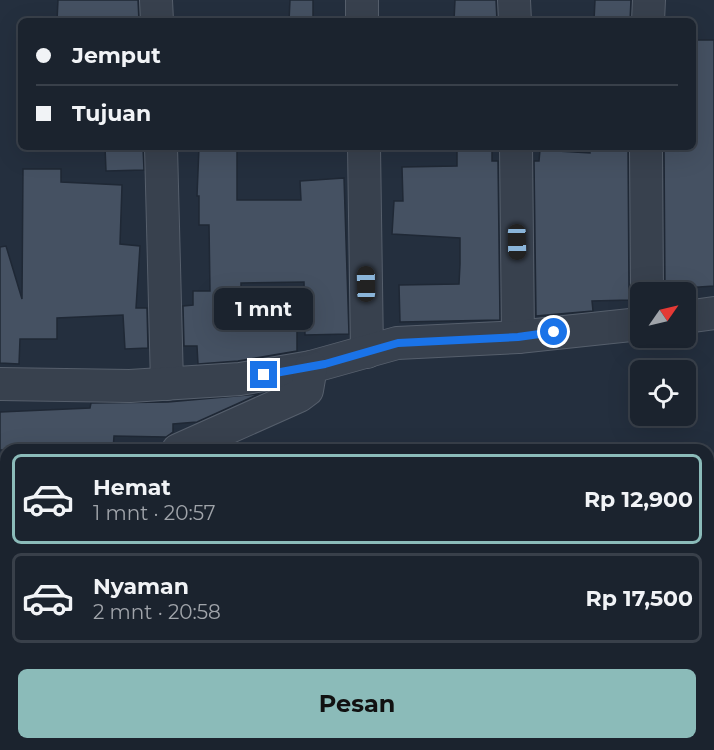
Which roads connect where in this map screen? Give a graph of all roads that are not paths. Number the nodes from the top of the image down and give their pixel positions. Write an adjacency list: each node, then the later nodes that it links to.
1 (156, 0): 5 (street)
2 (362, 0): 6 (street)
3 (514, 0): 7 (street)
4 (649, 0): 8 (street)
5 (157, 18)
6 (362, 18)
7 (515, 18)
8 (648, 18)
9 (160, 150): 21 (street)
10 (364, 150): 18 (street)
11 (516, 150): 17 (street)
12 (646, 150): 13 (street)
13 (647, 282)
14 (714, 313): 15 (street)
15 (696, 316)
16 (630, 325): 17 (street)
17 (518, 337): 18 (street)
18 (367, 352): 19 (street)
19 (311, 367): 21 (street); 22 (street)
20 (0, 384): 21 (street)
21 (167, 384)
22 (191, 444)

